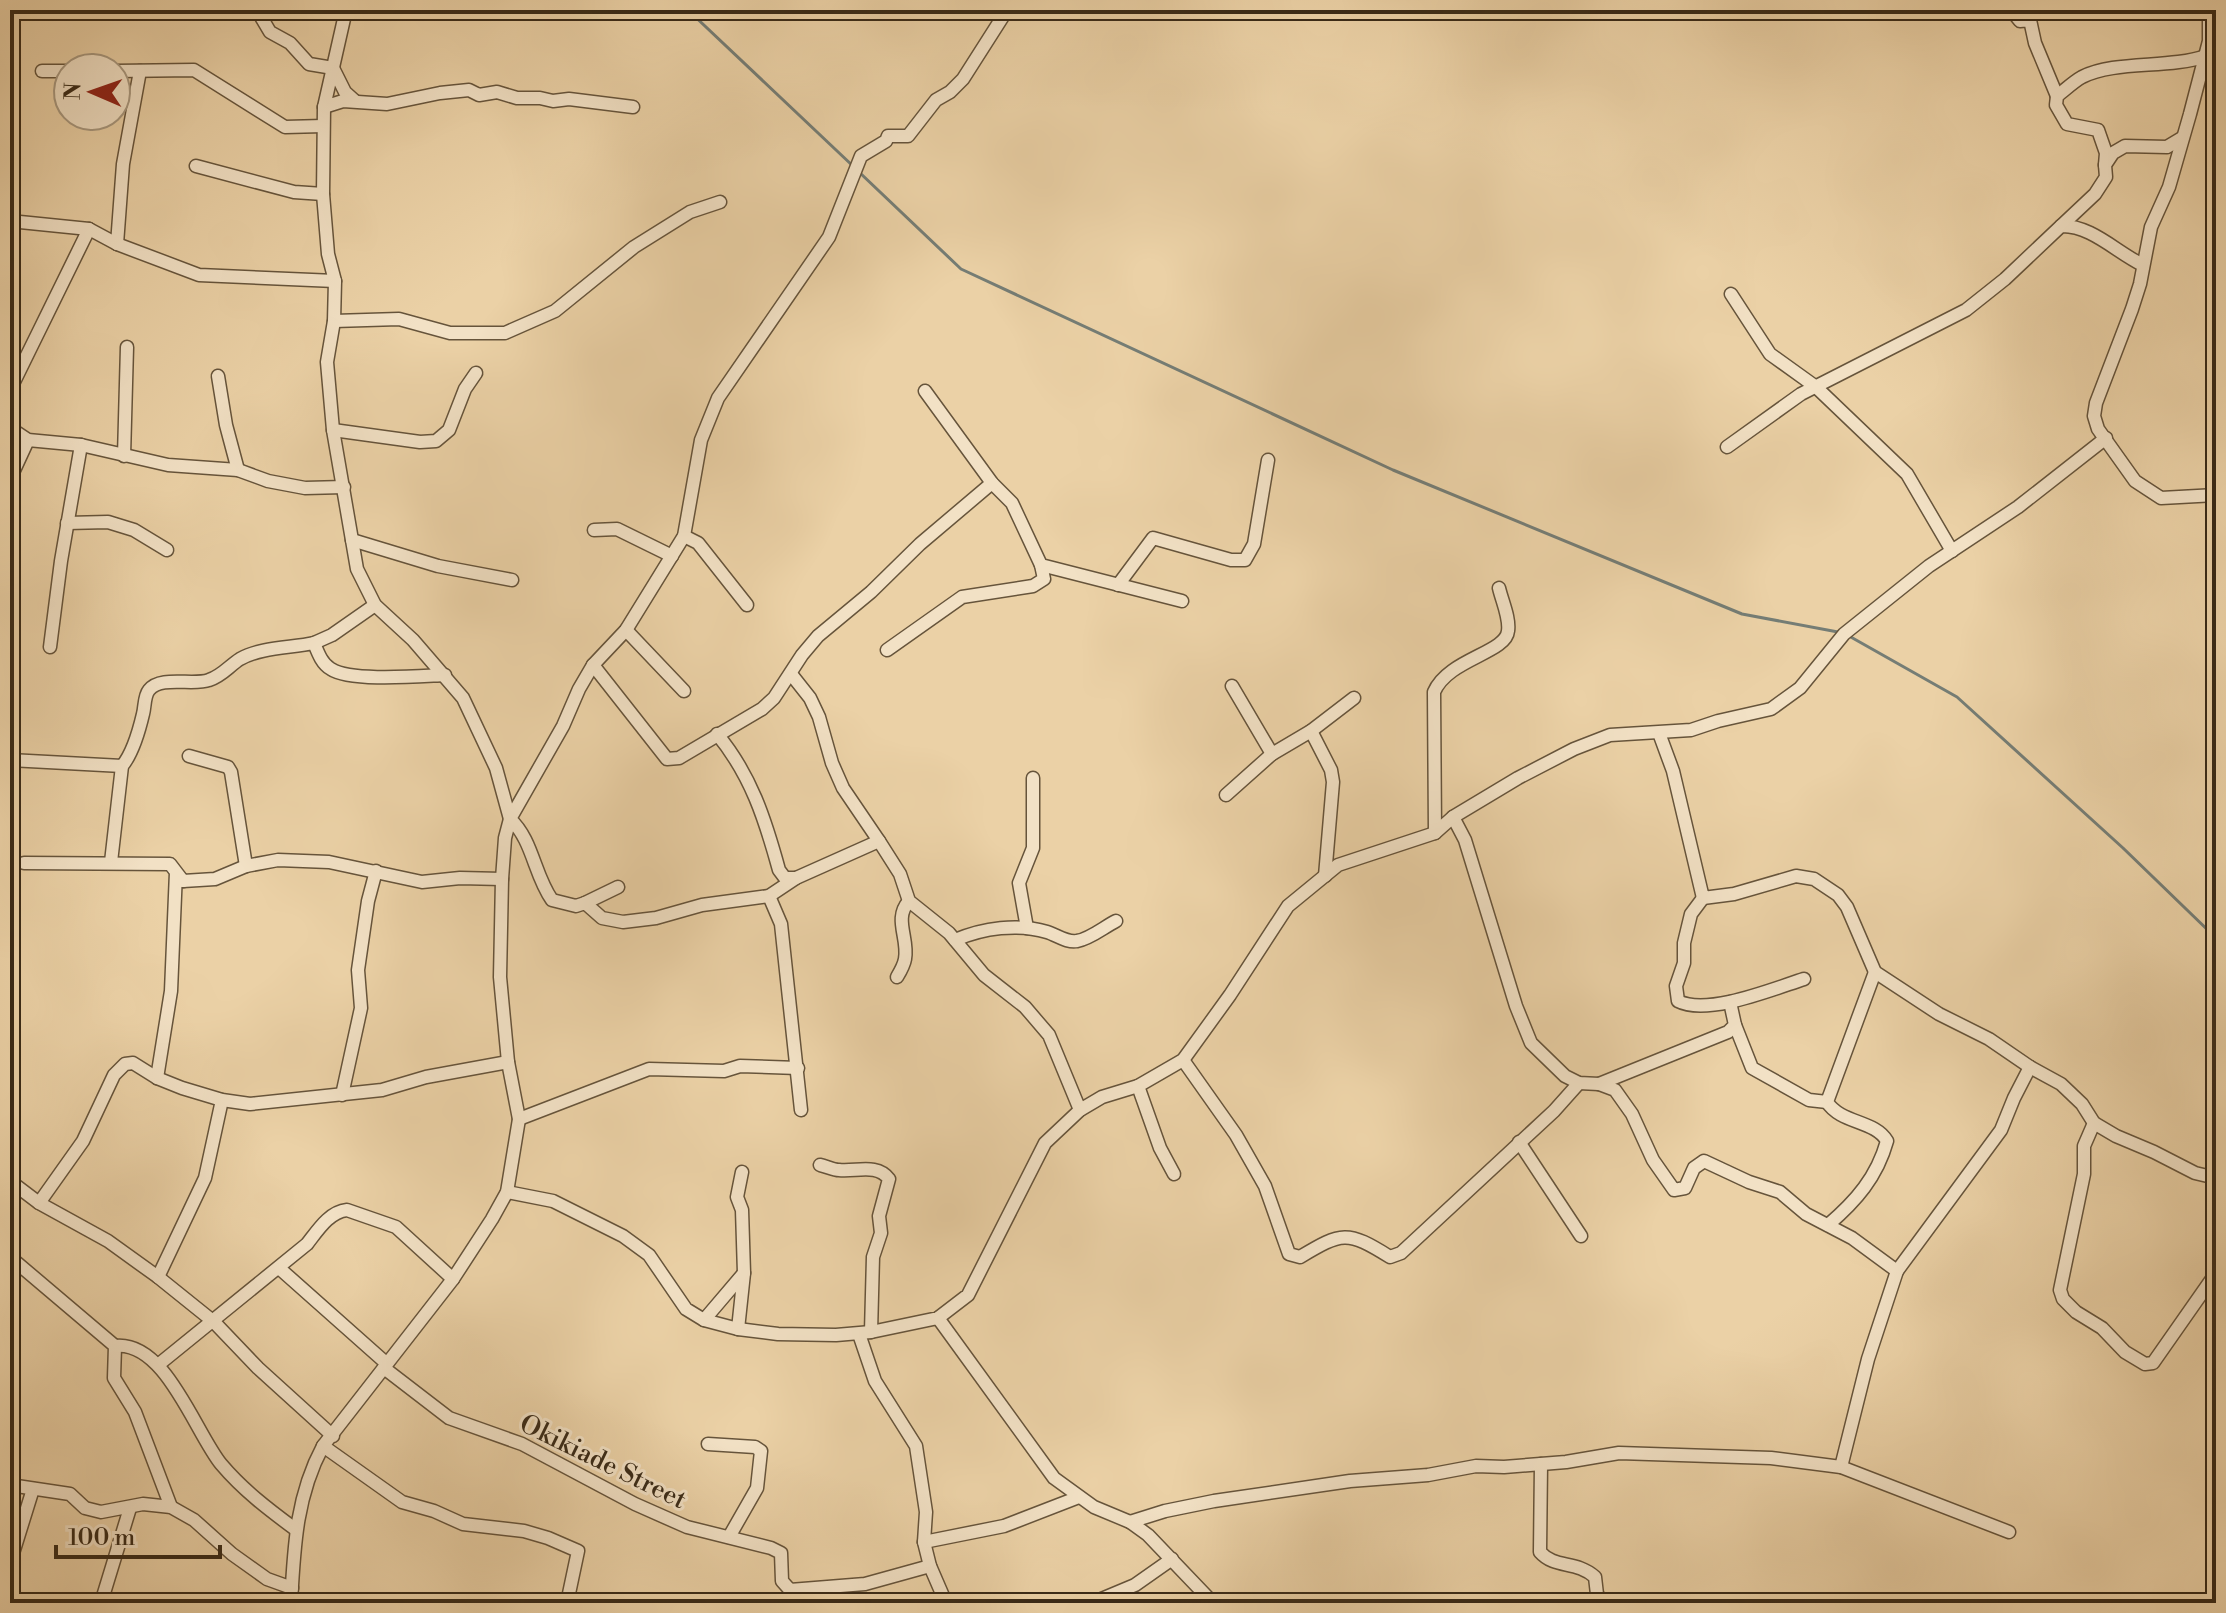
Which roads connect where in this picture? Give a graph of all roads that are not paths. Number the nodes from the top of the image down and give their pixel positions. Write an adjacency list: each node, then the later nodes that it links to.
1 (257, 10): 7 (street)
2 (346, 10): 7 (street)
3 (1007, 10): 51 (street)
4 (2011, 10): 12 (street)
5 (2209, 10): 6 (street)
6 (2206, 56): 12 (street); 17 (street)
7 (333, 68): 13 (street); 14 (street)
8 (42, 71): 9 (street)
9 (52, 71)
10 (132, 71): 11 (street)
11 (140, 71): 16 (street); 25 (street)
12 (2057, 96): 18 (street)
13 (355, 101): 14 (street); 15 (street)
14 (324, 107): 16 (street)
15 (633, 107)
16 (323, 126): 20 (street)
17 (2182, 138): 18 (street); 26 (street)
18 (2105, 165): 23 (street)
19 (196, 166): 20 (street)
20 (323, 194): 27 (street)
21 (720, 202): 29 (street)
22 (10, 221): 24 (street)
23 (2061, 226): 26 (street); 33 (street)
24 (89, 229): 25 (street); 34 (street)
25 (117, 244): 27 (street)
26 (2143, 265): 38 (street)
27 (335, 281): 29 (street)
28 (1731, 294): 33 (street)
29 (334, 321): 37 (street)
30 (127, 347): 42 (street)
31 (476, 373): 37 (street)
32 (218, 376): 44 (street)
33 (1816, 387): 41 (street); 54 (street)
34 (10, 390)
35 (925, 391): 46 (street)
36 (10, 428): 39 (street)
37 (333, 430): 47 (street)
38 (2106, 438): 48 (street); 54 (street)
39 (28, 440): 40 (street); 45 (street)
40 (81, 445): 42 (street); 49 (street)
41 (1727, 447)
42 (124, 456): 44 (street)
43 (1268, 460): 58 (street)
44 (238, 470): 47 (street)
45 (10, 479)
46 (992, 483): 56 (street); 68 (street)
47 (344, 487): 52 (street)
48 (2216, 495)
49 (67, 523): 53 (street); 65 (street)
50 (594, 530): 55 (street)
51 (684, 536): 55 (street); 62 (street)
52 (352, 540): 57 (street); 61 (street)
53 (167, 550)
54 (1952, 551): 74 (street)
55 (672, 556): 63 (street)
56 (1041, 565): 58 (street); 66 (street)
57 (512, 580)
58 (1118, 585): 60 (street)
59 (1499, 588): 84 (street)
60 (1182, 601)
61 (375, 605): 64 (street); 69 (street)
62 (747, 605)
63 (626, 630): 67 (street); 71 (street)
64 (314, 643): 69 (street); 79 (street)
65 (50, 647)
66 (887, 650)
67 (593, 665): 75 (street); 83 (street)
68 (791, 674): 75 (street); 85 (street)
69 (445, 675): 83 (street)
70 (1232, 686): 76 (street)
71 (684, 691)
72 (1354, 698): 73 (street)
73 (1311, 731): 76 (street); 90 (street)
74 (1659, 733): 82 (street); 96 (street)
75 (717, 734): 91 (street)
76 (1272, 754): 81 (street)
77 (189, 756): 88 (street)
78 (10, 760): 79 (street)
79 (122, 766): 86 (street)
80 (1033, 778): 100 (street)
81 (1226, 795)
82 (1453, 817): 84 (street); 112 (street)
83 (510, 819): 92 (street); 98 (street)
84 (1435, 833): 90 (street)
85 (879, 841): 91 (street); 97 (street)
86 (111, 862): 87 (street); 93 (street)
87 (24, 863)
88 (246, 866): 89 (street); 93 (street)
89 (376, 871): 92 (street); 115 (street)
90 (1325, 876): 107 (street)
91 (796, 878): 95 (street)
92 (502, 879): 108 (street)
93 (183, 881): 111 (street)
94 (618, 887): 98 (street)
95 (769, 896): 98 (street); 110 (street)
96 (1703, 898): 102 (street); 105 (street)
97 (909, 901): 101 (street); 103 (street)
98 (585, 903)
99 (1116, 921): 100 (street)
100 (1027, 928): 101 (street)
101 (955, 940): 119 (street)
102 (1875, 972): 109 (street); 117 (street)
103 (897, 977)
104 (1804, 979): 105 (street)
105 (1730, 1002): 106 (street)
106 (1735, 1025): 113 (street); 117 (street)
107 (1183, 1060): 114 (street); 122 (street)
108 (508, 1062): 115 (street); 120 (street)
109 (2030, 1067): 121 (street); 134 (street)
110 (798, 1068): 118 (street); 120 (street)
111 (157, 1078): 116 (street); 129 (street)
112 (1579, 1083): 113 (street); 122 (street)
113 (1599, 1084): 130 (street)
114 (1138, 1086): 119 (street); 125 (street)
115 (342, 1095): 116 (street)
116 (222, 1100): 137 (street)
117 (1827, 1102): 130 (street)
118 (801, 1110)
119 (1080, 1110): 139 (street)
120 (519, 1119): 128 (street)
121 (2094, 1123): 126 (street); 136 (street)
122 (1519, 1142): 131 (street)
123 (820, 1165): 143 (street)
124 (742, 1172): 135 (street)
125 (1174, 1174)
126 (2216, 1178)
127 (10, 1181): 129 (street)
128 (507, 1192): 138 (street); 140 (street)
129 (39, 1203): 137 (street)
130 (1828, 1225): 134 (street)
131 (1581, 1236)
132 (10, 1257): 144 (street)
133 (279, 1268): 138 (street); 141 (street); 146 (street, Okikiade Street)
134 (1897, 1271): 151 (street)
135 (744, 1273): 140 (street); 142 (street)
136 (2216, 1273)
137 (158, 1277): 141 (street)
138 (453, 1279): 146 (street)
139 (938, 1318): 143 (street); 154 (street)
140 (704, 1320): 142 (street)
141 (214, 1322): 145 (street); 147 (street)
142 (738, 1329): 143 (street)
143 (865, 1333): 161 (street)
144 (115, 1346): 145 (street); 155 (street)
145 (158, 1365): 158 (street)
146 (385, 1366): 147 (street); 160 (street, Okikiade Street)
147 (333, 1436): 149 (street)
148 (708, 1444): 160 (street)
149 (323, 1446): 158 (street); 171 (street)
150 (1541, 1464): 151 (street); 157 (street); 166 (street)
151 (1841, 1467): 159 (street)
152 (10, 1485): 153 (street)
153 (33, 1489): 156 (street); 163 (street)
154 (1079, 1497): 157 (street); 161 (street)
155 (171, 1507): 156 (street); 165 (street)
156 (130, 1508): 167 (street)
157 (1130, 1522): 162 (street)
158 (295, 1529): 165 (street)
159 (2009, 1532)
160 (729, 1537): 164 (street, Okikiade Street)
161 (924, 1542): 164 (street)
162 (1172, 1559): 173 (street); 174 (street)
163 (10, 1563)
164 (930, 1566): 172 (street)
165 (292, 1588): 168 (street)
166 (1599, 1600): 175 (street)
167 (101, 1603)
168 (291, 1603)
169 (346, 1603): 170 (street)
170 (428, 1603)
171 (567, 1603)
172 (946, 1603)
173 (1092, 1603)
174 (1213, 1603)
175 (1616, 1603)

